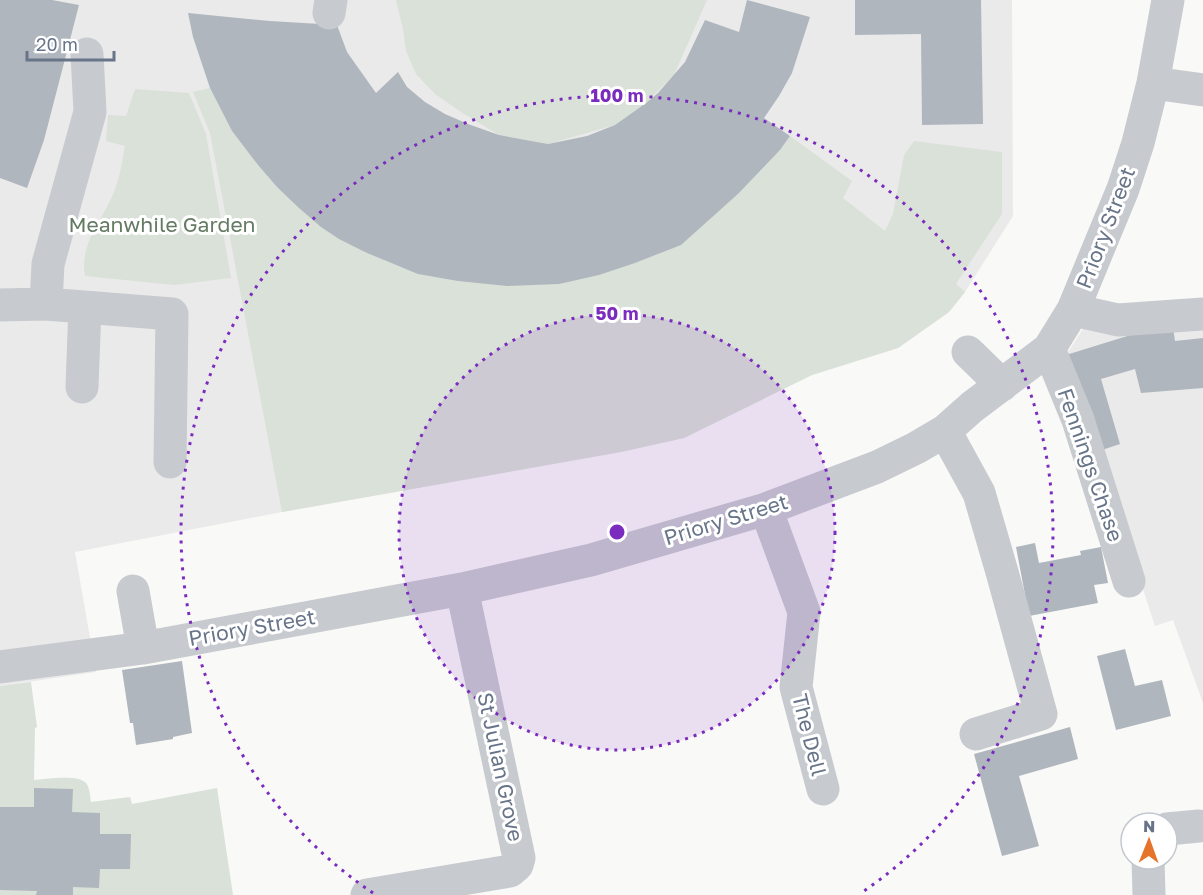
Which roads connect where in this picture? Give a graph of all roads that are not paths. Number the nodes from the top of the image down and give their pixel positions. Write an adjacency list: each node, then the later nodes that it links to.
1 (1168, 0): 3 (street, Priory Street)
2 (87, 54): 5 (street)
3 (1153, 83): 4 (street); 8 (street, Priory Street)
4 (1203, 90)
5 (46, 304): 6 (street); 7 (street)
6 (0, 305)
7 (85, 307): 13 (street); 15 (street)
8 (1073, 310): 9 (street); 10 (street, Priory Street)
9 (1203, 314)
10 (1049, 349): 12 (street, Priory Street); 17 (street, Fennings Chase)
11 (969, 352): 12 (street)
12 (1002, 385): 14 (street, Priory Street)
13 (82, 387)
14 (945, 431): 16 (street, Priory Street); 22 (street)
15 (170, 462)
16 (766, 509): 18 (street, Priory Street); 23 (street, The Dell)
17 (1129, 581)
18 (462, 589): 20 (street, Priory Street); 27 (street, St Julian Grove)
19 (133, 591): 20 (street)
20 (144, 648): 21 (street, Priory Street)
21 (0, 667)
22 (976, 734)
23 (823, 789)
24 (1199, 826): 25 (street)
25 (1179, 828)
26 (1148, 871): 28 (street)
27 (367, 895)
28 (1149, 895)

